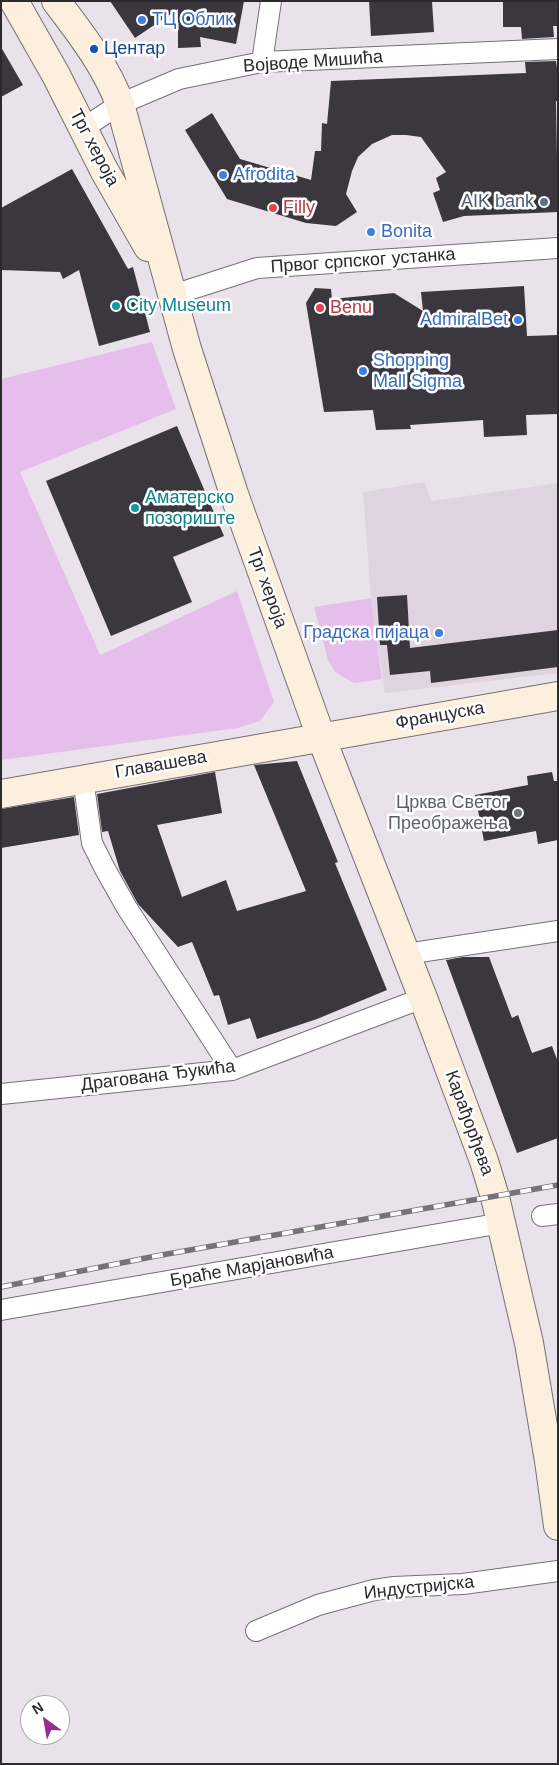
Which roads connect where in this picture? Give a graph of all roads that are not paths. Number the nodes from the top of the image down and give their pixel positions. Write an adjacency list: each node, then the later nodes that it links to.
1 (14, 1): 7 (main road, Трг хероја)
2 (56, 1): 6 (main road, Трг хероја)
3 (271, 1): 5 (street)
4 (558, 49): 5 (street, Војводе Мишића)
5 (262, 62): 6 (street, Војводе Мишића)
6 (120, 104): 7 (street, Војводе Мишића); 9 (main road, Трг хероја)
7 (82, 130): 9 (main road, Трг хероја)
8 (558, 248): 9 (street, Првог српског устанка)
9 (173, 295): 11 (main road, Трг хероја)
10 (558, 696): 11 (main road, Француска)
11 (321, 737): 12 (main road, Главашева); 15 (main road, Карађорђева)
12 (83, 778): 13 (main road, Главашева); 17 (street)
13 (1, 794)
14 (558, 930): 15 (street)
15 (406, 954): 16 (main road, Карађорђева)
16 (423, 998): 17 (street, Драгована Ђукића); 19 (main road, Карађорђева)
17 (232, 1070): 18 (street, Драгована Ђукића)
18 (1, 1094)
19 (502, 1223): 20 (street, Браће Марјановића); 21 (main road, Карађорђева)
20 (1, 1310)
21 (558, 1526)
22 (558, 1571): 23 (street, Индустријска)
23 (256, 1631)

